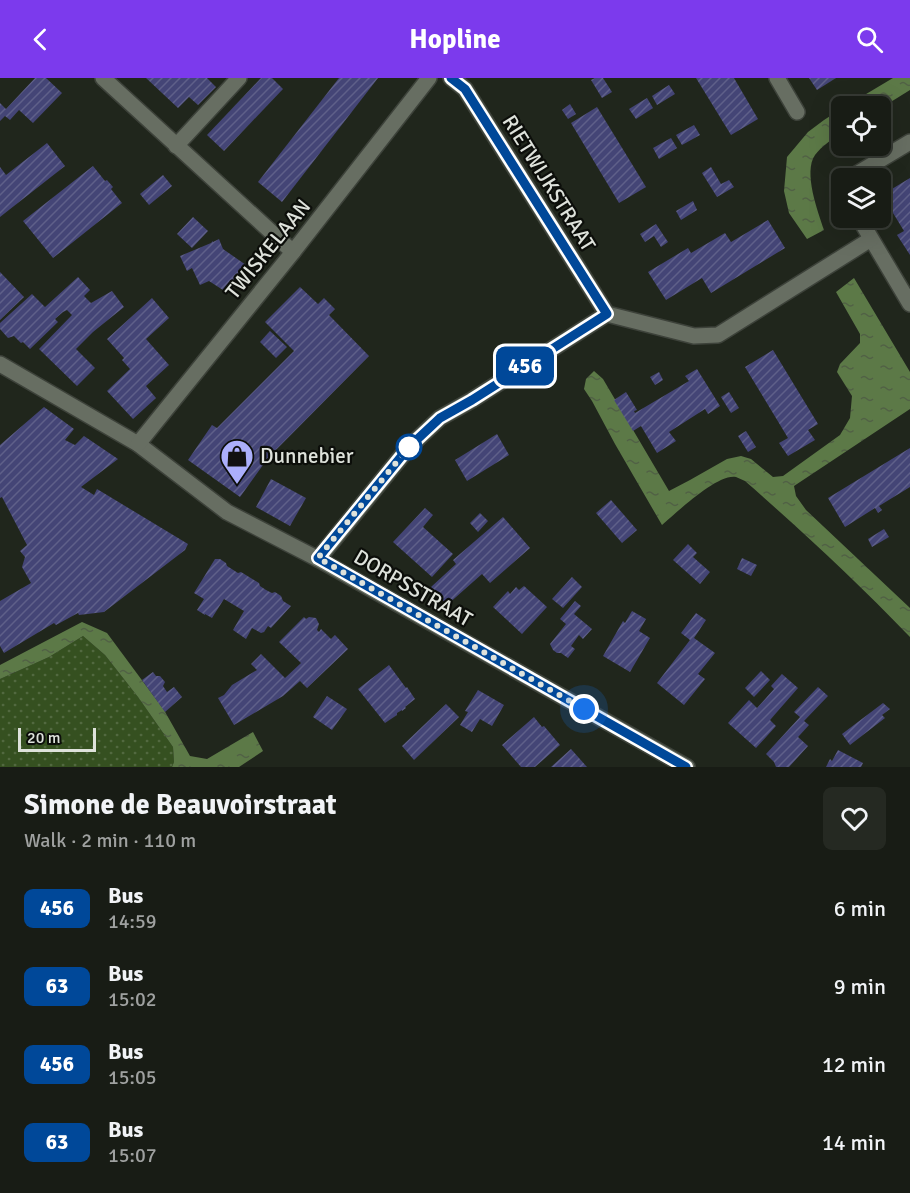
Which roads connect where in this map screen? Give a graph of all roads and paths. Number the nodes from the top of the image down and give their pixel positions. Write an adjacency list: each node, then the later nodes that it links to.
1 (103, 78): 8 (street)
2 (239, 78): 8 (street)
3 (429, 78): 12 (street, TWISKELAAN)
4 (451, 78): 14 (street, RIETWIJKSTRAAT)
5 (777, 78): 6 (street)
6 (797, 112)
7 (910, 142): 9 (street)
8 (176, 146): 12 (street)
9 (867, 168)
10 (865, 228): 11 (street)
11 (871, 239): 13 (street); 14 (street)
12 (293, 252): 16 (street, TWISKELAAN)
13 (910, 304)
14 (607, 314): 17 (street)
15 (0, 364): 16 (street, DORPSSTRAAT)
16 (138, 444): 17 (street, DORPSSTRAAT)
17 (318, 558): 18 (street, DORPSSTRAAT)
18 (687, 767)

